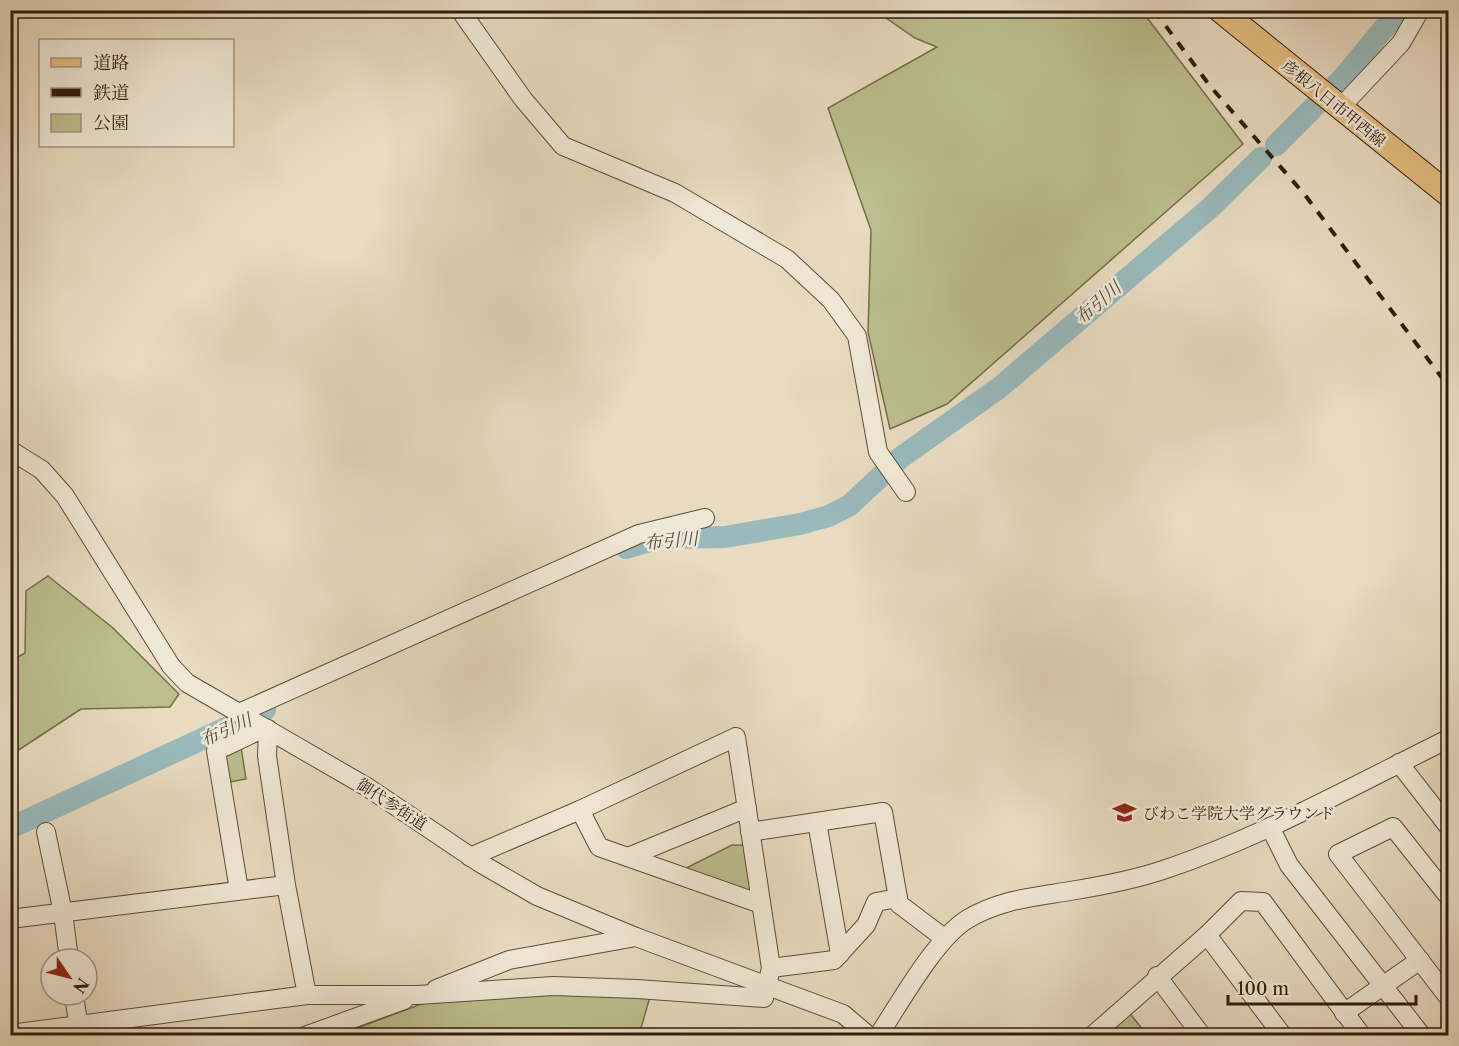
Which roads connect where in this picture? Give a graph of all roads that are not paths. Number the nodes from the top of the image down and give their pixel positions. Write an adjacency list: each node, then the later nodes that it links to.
1 (460, 10): 7 (street)
2 (1220, 10): 4 (main road, 彦根八日市甲西線)
3 (1420, 10): 4 (street)
4 (1332, 102): 5 (main road, 彦根八日市甲西線)
5 (1449, 194)
6 (10, 450): 9 (street, 御代参街道)
7 (902, 486)
8 (705, 518): 9 (street)
9 (252, 721): 19 (street, 御代参街道); 21 (street); 22 (street)
10 (1449, 739): 11 (street)
11 (1399, 763): 15 (street); 16 (street)
12 (747, 808): 13 (street); 18 (street); 20 (street)
13 (580, 810): 19 (street); 20 (street)
14 (817, 822): 18 (street); 24 (street); 32 (street)
15 (1449, 826)
16 (1270, 827): 30 (street); 36 (street)
17 (46, 832): 26 (street)
18 (750, 832): 25 (street)
19 (470, 857): 29 (street, 御代参街道)
20 (628, 857): 25 (street)
21 (286, 885): 22 (street); 38 (street)
22 (239, 890): 26 (street)
23 (1449, 896): 33 (street)
24 (898, 898): 30 (street); 32 (street)
25 (761, 904): 34 (street)
26 (63, 913): 27 (street); 31 (street)
27 (10, 919)
28 (1207, 935): 35 (street); 42 (street); 50 (street)
29 (636, 937): 37 (street, 御代参街道); 39 (street)
30 (944, 938): 47 (street)
31 (67, 947)
32 (840, 954): 34 (street)
33 (1420, 960): 36 (street); 40 (street)
34 (771, 968): 37 (street)
35 (1157, 976): 48 (street); 49 (street)
36 (1383, 985): 42 (street); 52 (street)
37 (769, 987): 39 (street); 46 (street, 御代参街道)
38 (307, 995): 39 (street); 43 (street)
39 (418, 995): 45 (street)
40 (1449, 997)
41 (76, 1007): 43 (street)
42 (1344, 1013): 51 (street)
43 (79, 1031): 44 (street)
44 (10, 1034)
45 (305, 1035)
46 (869, 1035)
47 (878, 1035)
48 (1092, 1035)
49 (1202, 1035)
50 (1283, 1035)
51 (1362, 1035)
52 (1422, 1035)

